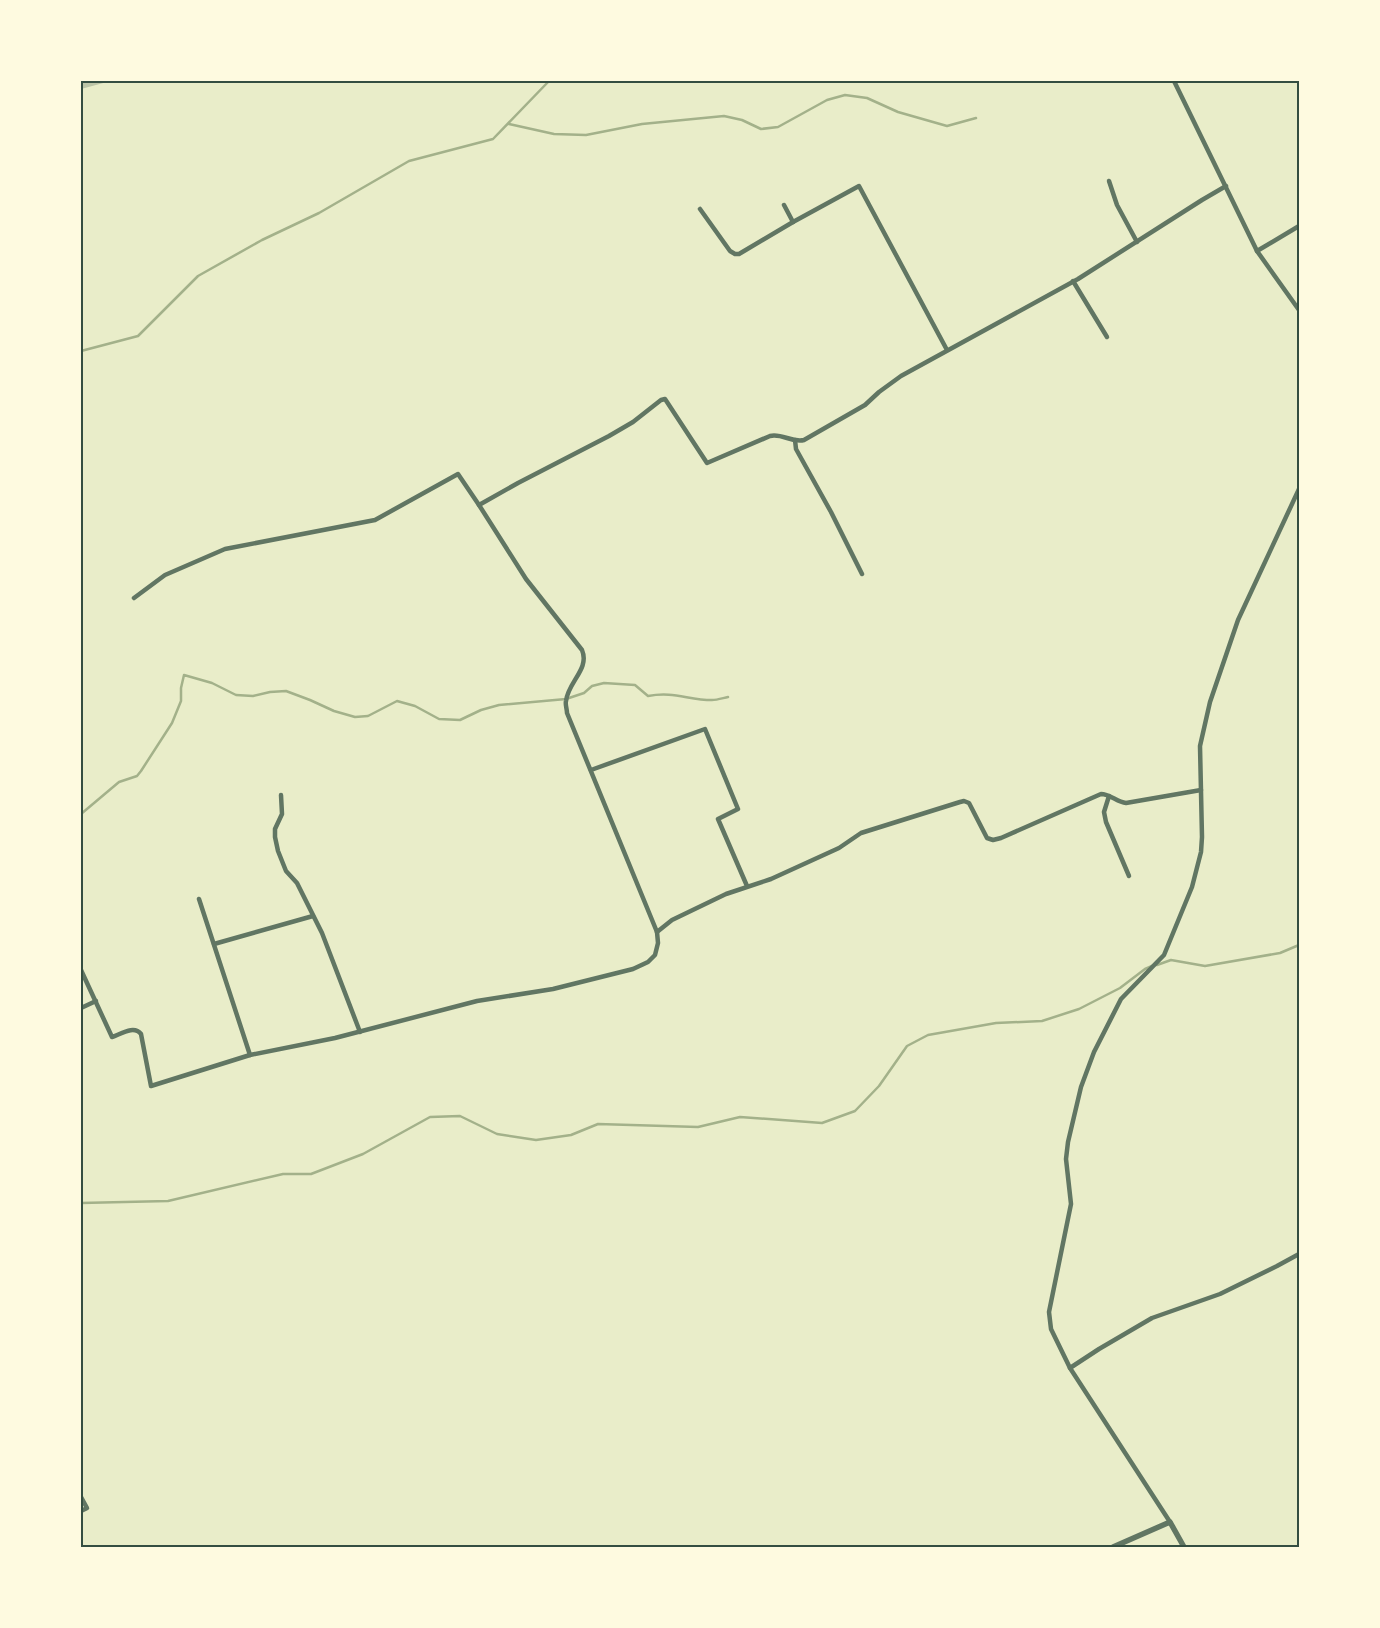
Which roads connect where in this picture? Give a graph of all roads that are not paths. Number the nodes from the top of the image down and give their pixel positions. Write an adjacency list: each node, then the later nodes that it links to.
1 (1174, 81): 3 (street)
2 (1108, 181): 8 (street)
3 (1226, 186): 8 (street); 9 (street)
4 (784, 205): 6 (street)
5 (700, 209): 6 (street)
6 (793, 222): 13 (street)
7 (1299, 226): 9 (street)
8 (1137, 242): 10 (street)
9 (1257, 251): 11 (street)
10 (1073, 281): 12 (street); 13 (street)
11 (1299, 310)
12 (1106, 338)
13 (947, 350): 14 (street)
14 (795, 440): 16 (street); 17 (street)
15 (1299, 489): 20 (street)
16 (479, 505): 18 (street); 19 (street)
17 (862, 574)
18 (134, 598)
19 (591, 770): 24 (street); 27 (street)
20 (1201, 790): 22 (street); 35 (street)
21 (281, 795): 26 (street)
22 (1109, 796): 23 (street); 24 (street)
23 (1129, 876)
24 (747, 886): 27 (street)
25 (199, 899): 28 (street)
26 (314, 916): 28 (street); 32 (street)
27 (657, 932): 32 (street)
28 (214, 944): 33 (street)
29 (81, 970): 30 (street)
30 (96, 1001): 31 (street); 33 (street)
31 (81, 1008)
32 (360, 1032): 33 (street)
33 (250, 1055)
34 (1299, 1254): 35 (street)
35 (1070, 1368): 38 (street)
36 (81, 1497): 37 (street)
37 (81, 1511)
38 (1170, 1522): 39 (street); 40 (street)
39 (1113, 1547)
40 (1184, 1547)

